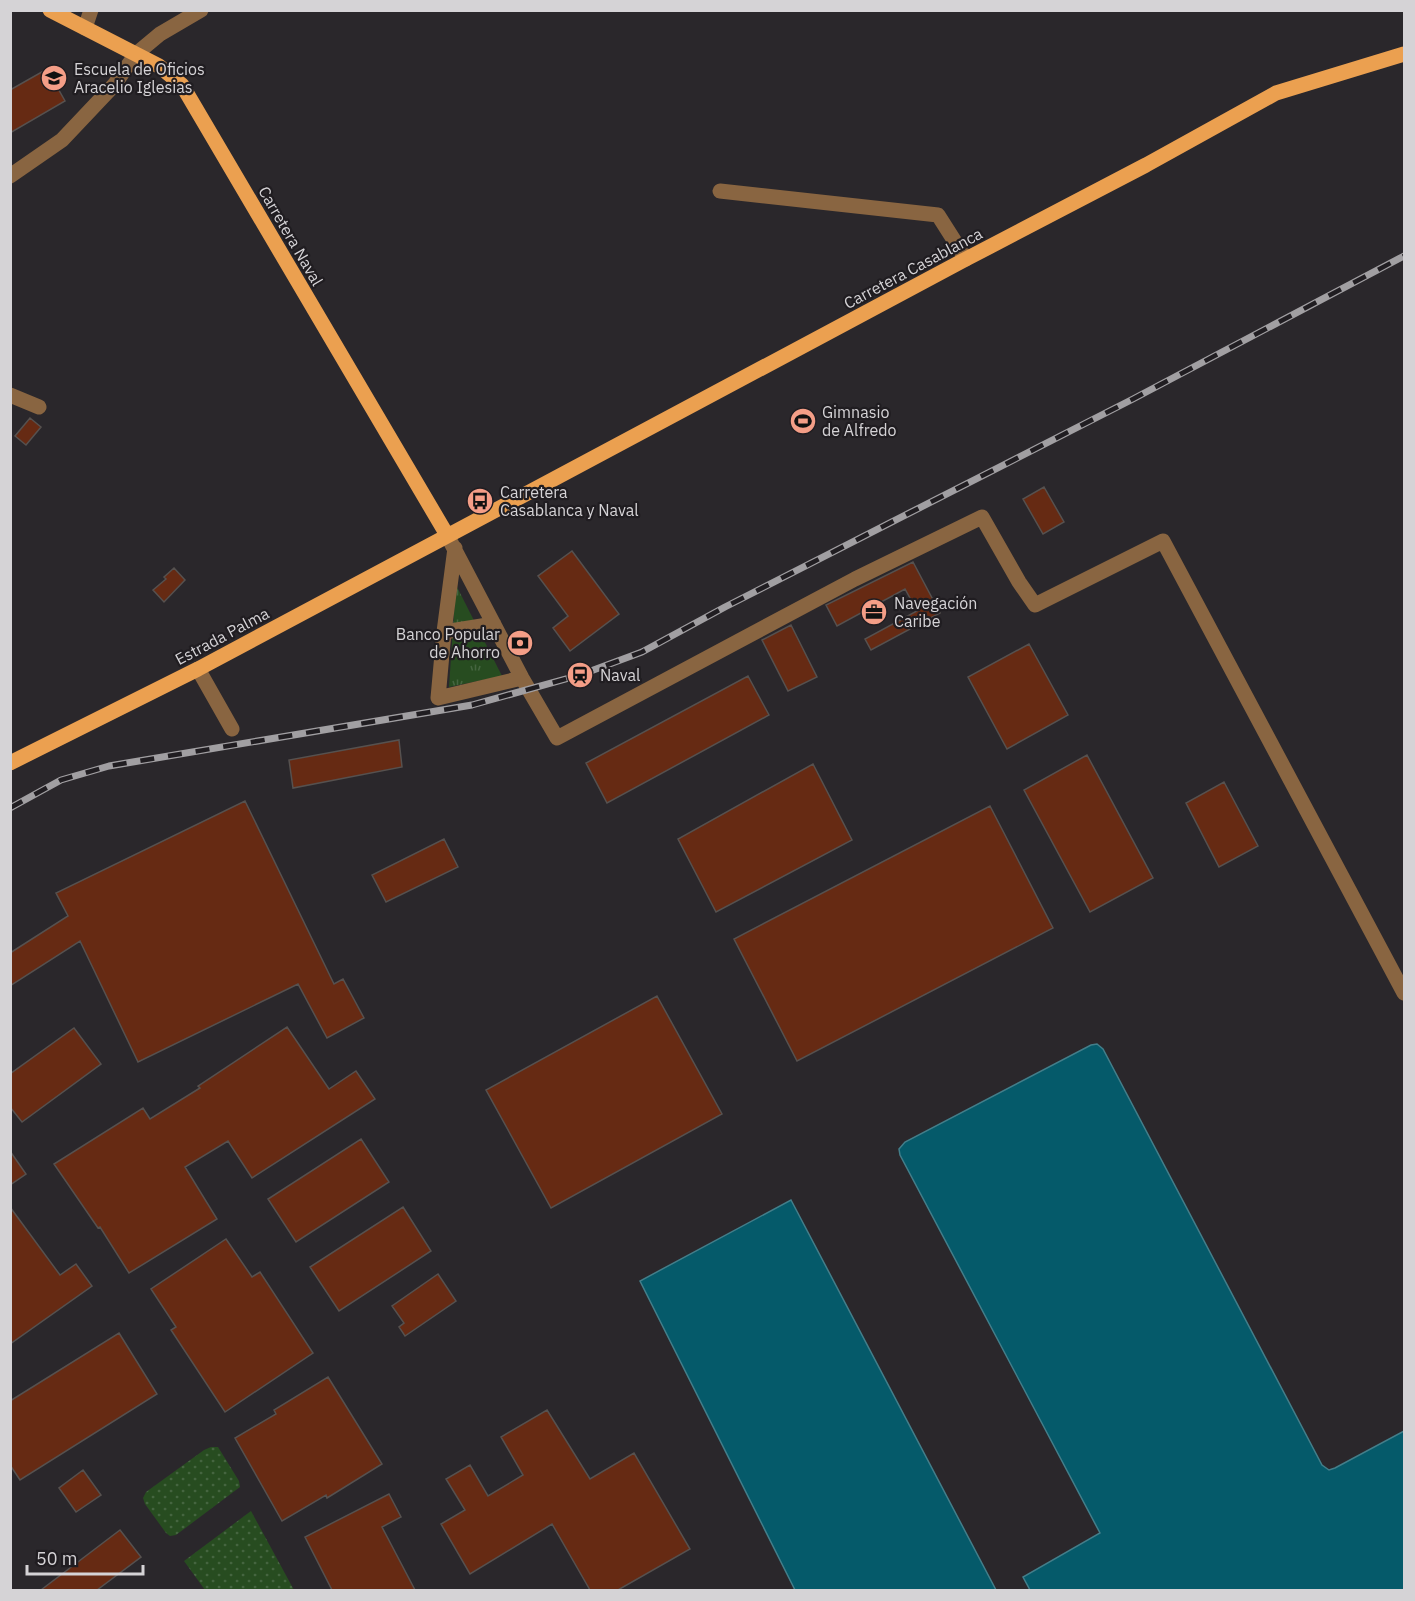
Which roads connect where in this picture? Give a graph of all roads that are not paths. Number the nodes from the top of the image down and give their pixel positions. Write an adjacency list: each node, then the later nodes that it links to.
1 (50, 10): 4 (main road, Carretera Naval)
2 (91, 10): 4 (street)
3 (201, 10): 5 (street)
4 (85, 28): 5 (main road, Carretera Naval)
5 (136, 54): 7 (street); 12 (main road, Carretera Naval)
6 (1404, 54): 9 (main road, Carretera Casablanca)
7 (10, 176)
8 (720, 191): 9 (street)
9 (966, 259): 12 (main road, Carretera Casablanca)
10 (10, 395): 11 (street)
11 (39, 407)
12 (451, 542): 13 (street); 14 (street); 15 (main road, Estrada Palma)
13 (494, 624): 14 (street); 16 (street)
14 (444, 632): 16 (street)
15 (198, 669): 17 (street); 18 (main road, Estrada Palma)
16 (522, 678): 19 (street)
17 (232, 729)
18 (10, 763)
19 (1404, 993)

